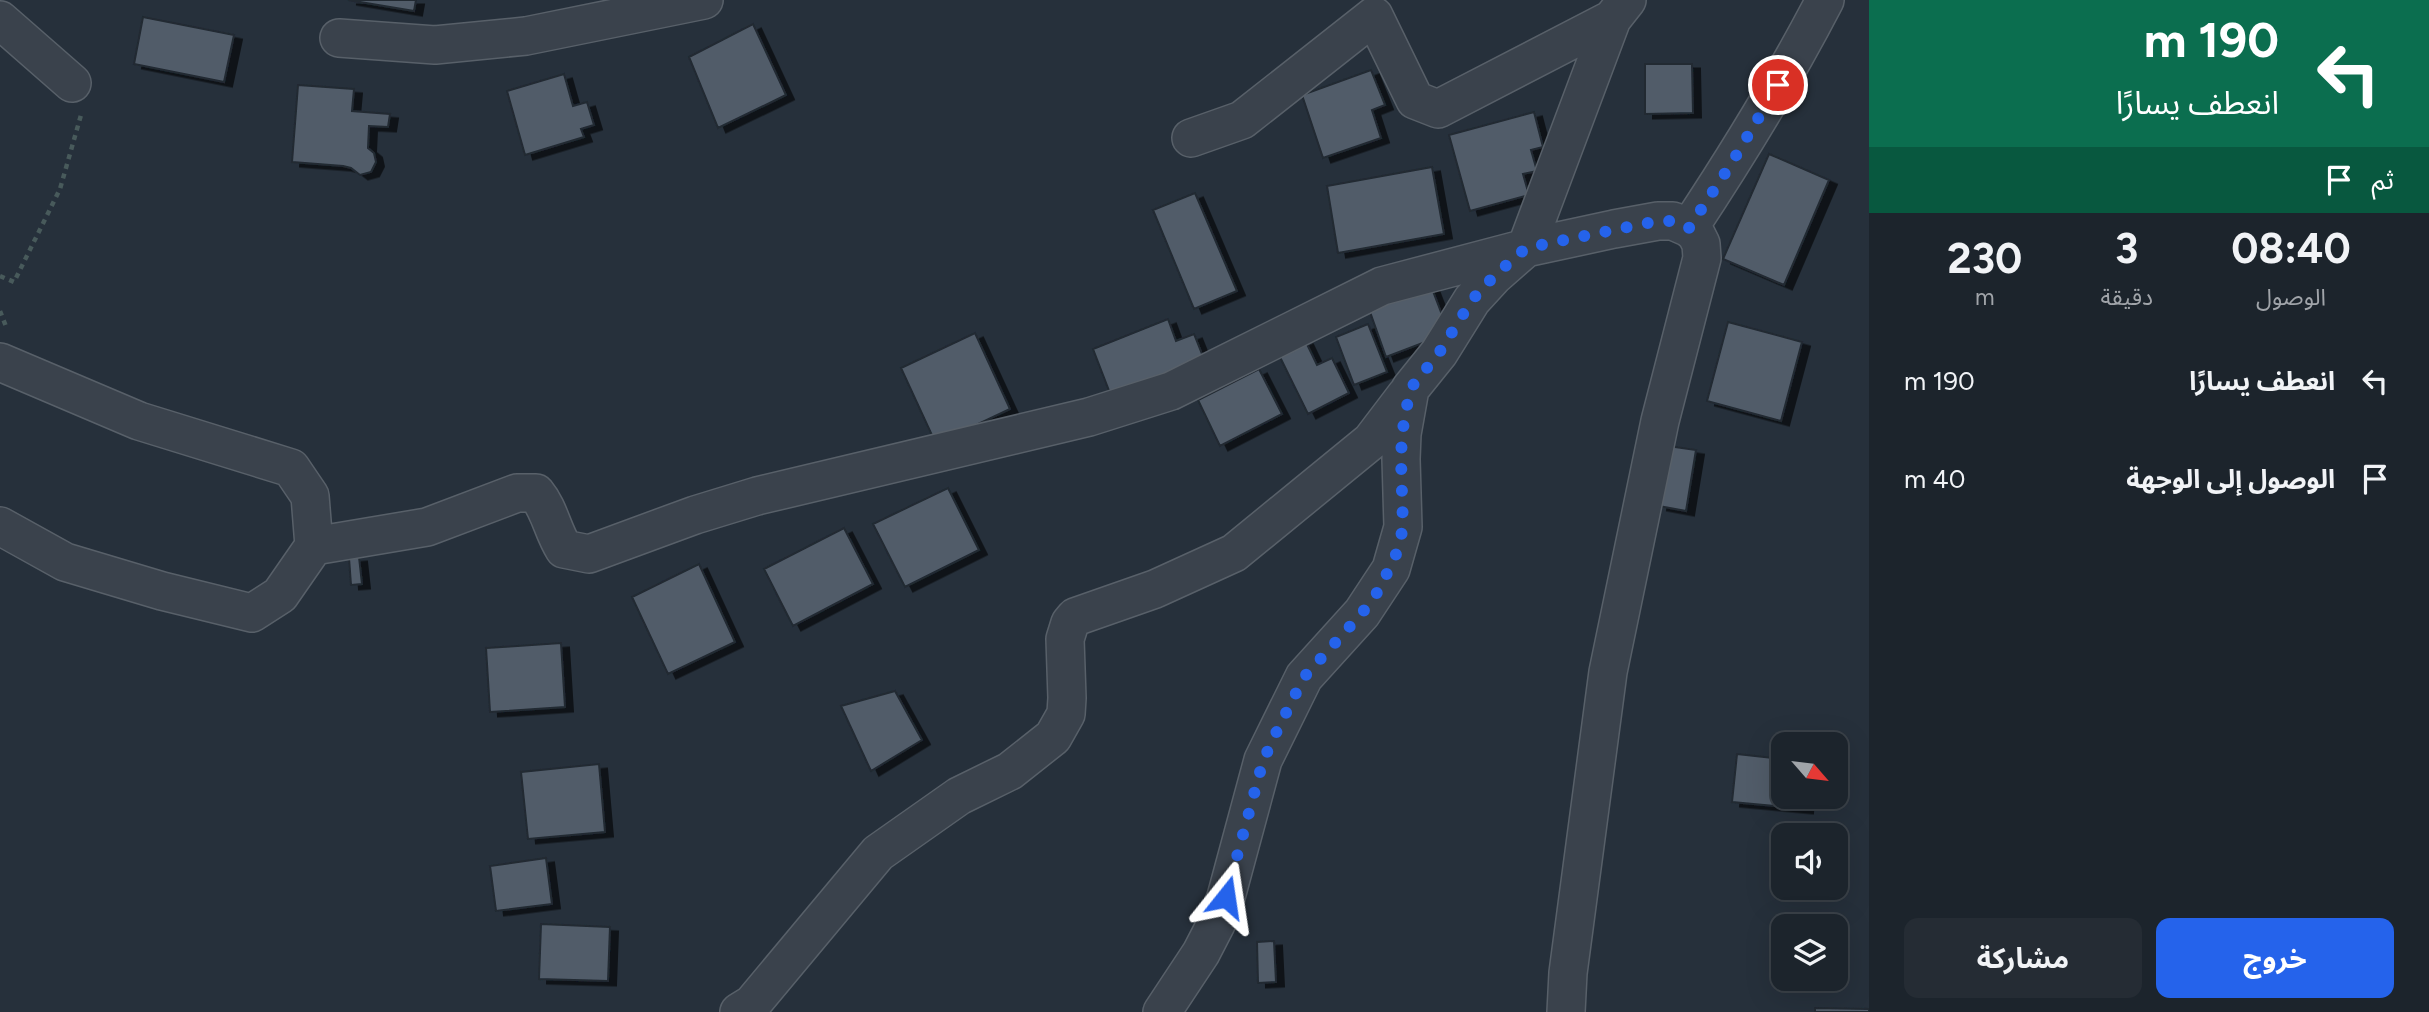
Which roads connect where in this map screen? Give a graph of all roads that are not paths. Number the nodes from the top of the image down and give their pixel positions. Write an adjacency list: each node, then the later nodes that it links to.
1 (704, 0): 5 (street)
2 (1825, 0): 8 (street)
3 (1620, 9): 7 (street); 9 (street)
4 (0, 20): 6 (street)
5 (340, 38)
6 (72, 83)
7 (1191, 138)
8 (1689, 228): 9 (street); 16 (street)
9 (1526, 248): 11 (street); 13 (street)
10 (0, 362): 13 (street)
11 (1410, 389): 14 (street); 15 (street)
12 (0, 526): 13 (street)
13 (314, 547)
14 (749, 1009)
15 (1162, 1012)
16 (1566, 1012)

